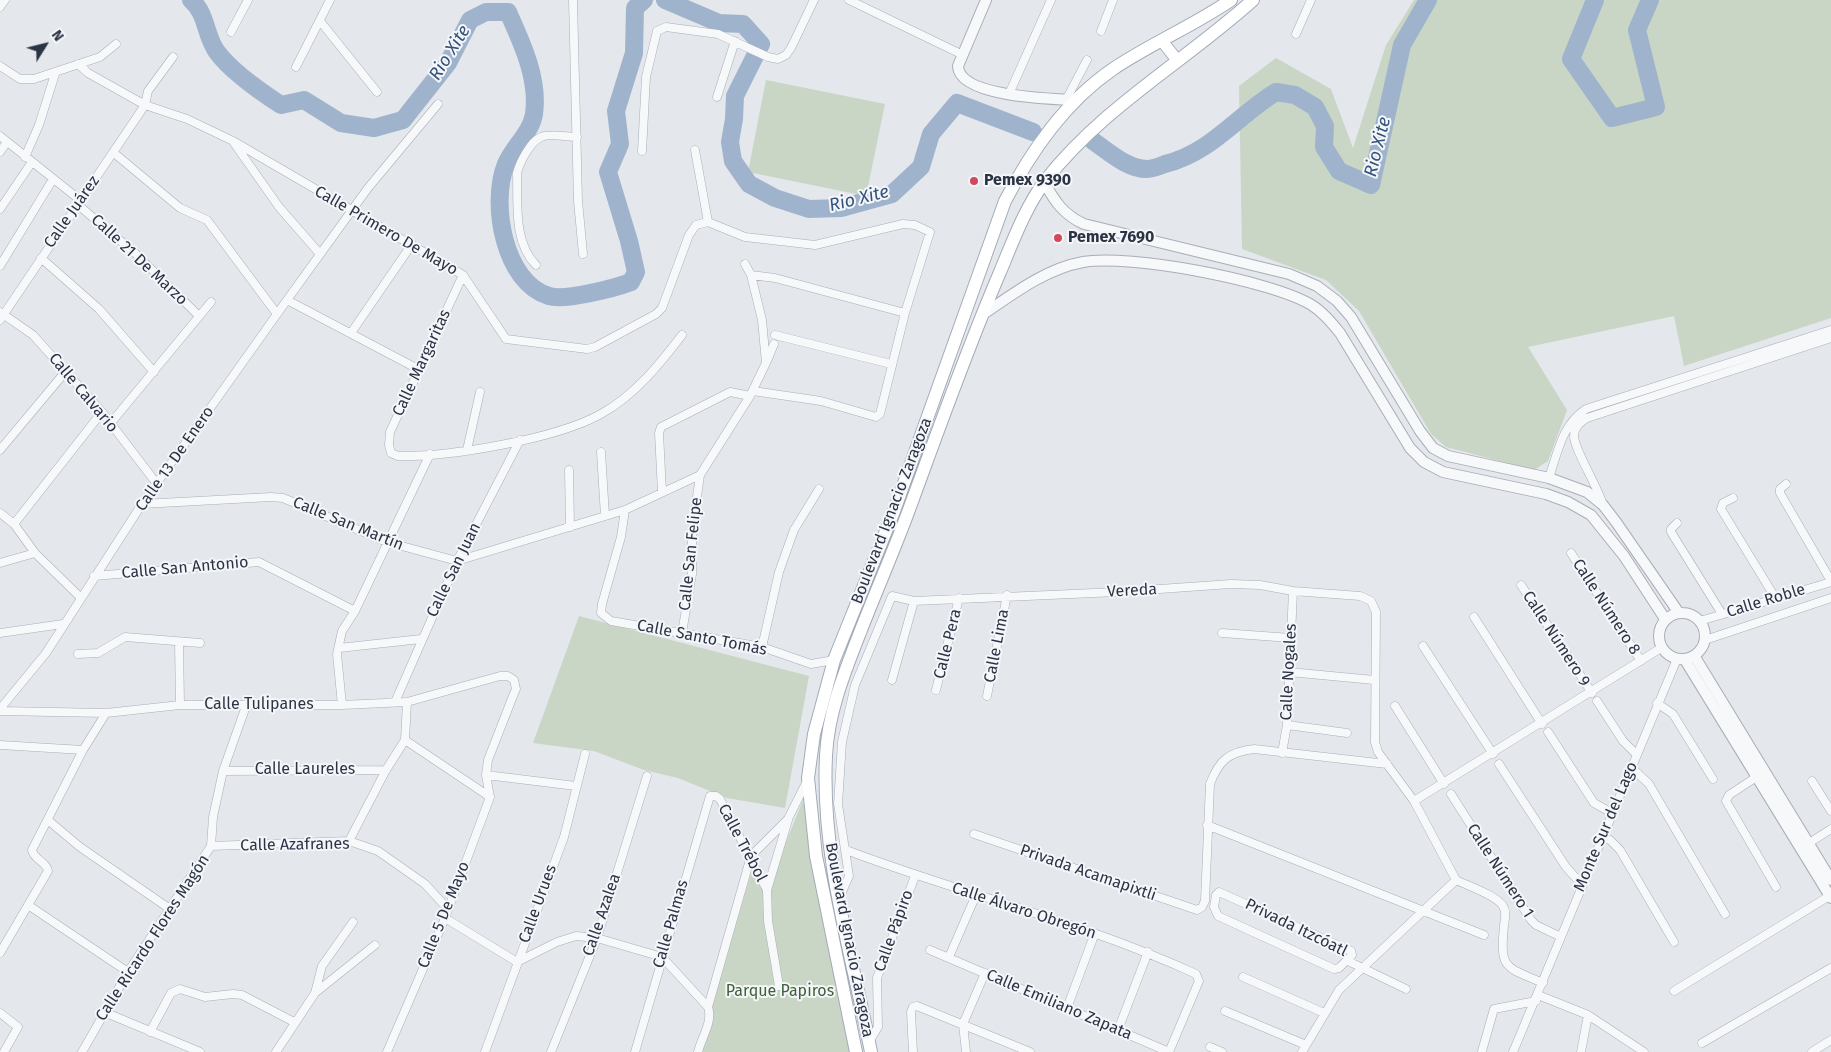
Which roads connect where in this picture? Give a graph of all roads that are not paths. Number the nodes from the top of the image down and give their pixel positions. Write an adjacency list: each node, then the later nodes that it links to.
1 (5, 0): 13 (street)
2 (248, 0): 16 (street)
3 (330, 0): 14 (street)
4 (573, 0): 36 (street)
5 (814, 0): 18 (street)
6 (848, 0): 21 (street)
7 (986, 0): 21 (street)
8 (1051, 0): 30 (street)
9 (1113, 0): 15 (street)
10 (1231, 0): 19 (main road, Boulevard Ignacio Zaragoza)
11 (1253, 0): 24 (main road, Boulevard Ignacio Zaragoza)
12 (1311, 0): 17 (street)
13 (0, 7)
14 (320, 21): 27 (street); 29 (street)
15 (1100, 30)
16 (231, 32)
17 (1296, 34)
18 (736, 41): 31 (street); 40 (street)
19 (1162, 41): 24 (main road); 32 (main road, Boulevard Ignacio Zaragoza)
20 (116, 44): 25 (street)
21 (962, 55): 30 (street)
22 (173, 57): 34 (street, Calle Juárez)
23 (1086, 60): 32 (street)
24 (1178, 60): 46 (main road, Boulevard Ignacio Zaragoza)
25 (78, 64): 28 (street); 34 (street, Calle Primero De Mayo)
26 (0, 66): 28 (street)
27 (296, 66)
28 (55, 74): 43 (street)
29 (377, 92)
30 (1009, 94): 32 (street)
31 (718, 97)
32 (1071, 100): 141 (main road, Boulevard Ignacio Zaragoza)
33 (438, 104): 49 (street, Calle 13 De Enero)
34 (145, 105): 37 (street, Calle Primero De Mayo); 42 (street, Calle Juárez)
35 (0, 136): 38 (street, Calle 21 De Marzo)
36 (577, 137): 53 (street); 56 (street)
37 (233, 141): 49 (street, Calle Primero De Mayo); 52 (street)
38 (7, 142): 41 (street); 43 (street, Calle 21 De Marzo)
39 (695, 150): 50 (street)
40 (642, 151)
41 (0, 152)
42 (114, 153): 47 (street, Calle Juárez); 63 (street)
43 (25, 156): 44 (street, Calle 21 De Marzo)
44 (32, 162): 45 (street, Calle 21 De Marzo); 48 (street)
45 (53, 179): 47 (street, Calle 21 De Marzo); 57 (street)
46 (1044, 182): 65 (main road, Boulevard Ignacio Zaragoza); 89 (street)
47 (79, 202): 54 (street, Calle Juárez); 66 (street, Calle 21 De Marzo)
48 (0, 209)
49 (351, 210): 51 (street, Calle Primero De Mayo); 52 (street, Calle 13 De Enero)
50 (708, 222): 59 (street, Calle Primero De Mayo); 62 (street)
51 (412, 244): 59 (street, Calle Primero De Mayo); 68 (street)
52 (320, 254): 60 (street, Calle 13 De Enero)
53 (583, 254)
54 (41, 258): 64 (street, Calle Juárez); 77 (street)
55 (745, 264): 58 (street)
56 (536, 265)
57 (0, 266)
58 (752, 275): 62 (street); 73 (street)
59 (462, 276): 75 (street, Calle Margaritas)
60 (287, 300): 63 (street, Calle 13 De Enero); 68 (street)
61 (211, 302): 66 (street)
62 (905, 313): 74 (street)
63 (277, 314): 90 (street, Calle 13 De Enero)
64 (1, 315): 76 (street, Calle Calvario)
65 (981, 315): 106 (street); 208 (main road, Boulevard Ignacio Zaragoza)
66 (199, 316): 77 (street)
67 (1831, 330): 89 (street)
68 (351, 333): 75 (street)
69 (682, 335): 82 (street)
70 (775, 335): 74 (street)
71 (1831, 338): 96 (street)
72 (774, 344): 73 (street, Calle San Felipe)
73 (766, 363): 79 (street, Calle San Felipe)
74 (891, 364): 79 (street)
75 (418, 369): 86 (street, Calle Margaritas)
76 (66, 371): 80 (street, Calle Calvario); 83 (street)
77 (154, 372): 81 (street)
78 (480, 392): 84 (street)
79 (751, 393): 88 (street, Calle San Felipe); 93 (street)
80 (102, 412): 81 (street, Calle Calvario); 101 (street)
81 (110, 424): 90 (street, Calle Calvario)
82 (520, 440): 84 (street); 108 (street, Calle San Juan)
83 (0, 450)
84 (467, 450): 86 (street)
85 (601, 452): 99 (street)
86 (430, 454): 103 (street)
87 (569, 470): 102 (street)
88 (700, 474): 93 (street, Calle San Felipe); 127 (street, Calle San Felipe)
89 (1549, 478): 96 (street)
90 (157, 484): 95 (street, Calle 13 De Enero)
91 (1786, 484): 111 (street)
92 (819, 489): 137 (street)
93 (662, 492): 97 (street)
94 (1733, 498): 118 (street)
95 (142, 504): 103 (street, Calle San Martín); 110 (street, Calle 13 De Enero)
96 (1603, 505): 104 (street)
97 (625, 510): 99 (street); 127 (street, Calle Santo Tomás)
98 (0, 513): 101 (street)
99 (605, 516): 102 (street)
100 (1677, 523): 122 (street)
101 (14, 524): 105 (street)
102 (570, 527): 108 (street)
103 (386, 542): 108 (street, Calle San Martín); 120 (street)
104 (1632, 545): 106 (street); 121 (street)
105 (35, 552): 109 (street); 115 (street)
106 (1620, 552): 124 (street)
107 (1572, 553): 142 (street, Calle Número 8)
108 (457, 561): 131 (street, Calle San Juan)
109 (0, 563)
110 (94, 576): 115 (street, Calle 13 De Enero); 120 (street, Calle San Antonio)
111 (1831, 581): 118 (street, Calle Roble)
112 (1521, 585): 147 (street, Calle Número 9)
113 (1294, 591): 114 (street, Vereda); 130 (street, Calle Nogales); 145 (street, Vereda)
114 (1007, 595): 116 (street, Vereda); 148 (street, Calle Lima)
115 (80, 597): 126 (street, Calle 13 De Enero)
116 (959, 598): 119 (street, Vereda); 146 (street, Calle Pera)
117 (1831, 598): 132 (street, Calle Roble)
118 (1776, 599): 122 (street, Calle Roble)
119 (914, 601): 144 (street); 198 (street, Vereda)
120 (355, 611): 136 (street)
121 (1679, 613): 124 (street); 125 (street)
122 (1722, 614): 125 (street, Calle Roble)
123 (1474, 616): 159 (street)
124 (1665, 619): 138 (street)
125 (1700, 621): 132 (street)
126 (64, 624): 128 (street); 157 (street, Calle 13 De Enero)
127 (682, 632): 137 (street, Calle Santo Tomás)
128 (0, 633)
129 (1222, 633): 130 (street)
130 (1291, 638): 143 (street, Calle Nogales)
131 (421, 639): 136 (street); 150 (street, Calle San Juan)
132 (1706, 640): 140 (street)
133 (179, 642): 134 (street); 139 (street); 153 (street)
134 (200, 642)
135 (1423, 646): 168 (street)
136 (340, 648): 154 (street)
137 (762, 648): 141 (street, Calle Santo Tomás)
138 (1661, 648): 140 (street); 142 (street)
139 (78, 654)
140 (1685, 659): 152 (street, Monte Sur del Lago); 175 (street)
141 (834, 660): 178 (main road, Boulevard Ignacio Zaragoza)
142 (1641, 661): 147 (street)
143 (1289, 672): 145 (street); 160 (street, Calle Nogales)
144 (892, 680)
145 (1374, 680): 170 (street)
146 (936, 690)
147 (1592, 693): 159 (street)
148 (987, 696)
149 (1597, 701): 169 (street)
150 (395, 702): 151 (street, Calle Tulipanes); 154 (street, Calle Tulipanes)
151 (407, 702): 163 (street); 176 (street, Calle Tulipanes)
152 (1657, 703): 169 (street, Monte Sur del Lago); 179 (street)
153 (180, 705): 155 (street, Calle Tulipanes); 158 (street, Calle Tulipanes)
154 (342, 705): 155 (street, Calle Tulipanes)
155 (246, 706): 174 (street, Calle Ricardo Flores Magón)
156 (1395, 706): 181 (street)
157 (0, 710): 158 (street, Calle Tulipanes)
158 (106, 713): 165 (street)
159 (1542, 724): 168 (street)
160 (1287, 726): 162 (street); 166 (street, Calle Nogales)
161 (1548, 732): 188 (street)
162 (1347, 733)
163 (405, 740): 173 (street); 185 (street)
164 (0, 745): 165 (street)
165 (83, 750): 190 (street)
166 (1282, 753): 170 (street); 191 (street)
167 (585, 754): 182 (street, Calle Urues)
168 (1493, 754): 181 (street)
169 (1636, 754): 172 (street, Monte Sur del Lago)
170 (1386, 764): 186 (street)
171 (1499, 764): 203 (street)
172 (1631, 767): 188 (street, Monte Sur del Lago); 213 (street)
173 (386, 770): 174 (street, Calle Laureles); 195 (street)
174 (223, 771): 197 (street, Calle Ricardo Flores Magón)
175 (1760, 774): 196 (street); 204 (street); 207 (street)
176 (486, 775): 182 (street); 185 (street)
177 (647, 776): 219 (street, Calle Azalea)
178 (808, 778): 189 (street); 267 (main road, Boulevard Ignacio Zaragoza)
179 (1713, 779)
180 (1812, 781): 187 (street)
181 (1444, 784): 186 (street)
182 (576, 786): 228 (street, Calle Urues)
183 (1451, 794): 218 (street, Calle Número 1)
184 (710, 796): 199 (street, Calle Trébol); 225 (street, Calle Palmas)
185 (490, 797): 210 (street, Calle 5 De Mayo)
186 (1414, 802): 201 (street)
187 (1831, 811)
188 (1612, 813): 194 (street, Monte Sur del Lago)
189 (788, 819): 199 (street); 205 (street)
190 (49, 821): 209 (street); 211 (street)
191 (1207, 825): 193 (street, Privada Acamapixtli); 212 (street)
192 (1831, 829): 196 (street)
193 (974, 834)
194 (1602, 837): 203 (street, Monte Sur del Lago); 220 (street)
195 (349, 841): 197 (street, Calle Azafranes); 210 (street, Calle Azafranes)
196 (1809, 843): 202 (street)
197 (211, 846): 211 (street, Calle Ricardo Flores Magón)
198 (846, 850): 200 (street, Calle Álvaro Obregón); 208 (street)
199 (751, 856): 205 (street, Calle Trébol); 240 (street)
200 (915, 876): 206 (street, Calle Álvaro Obregón); 253 (street, Calle Pápiro)
201 (1456, 880): 212 (street); 234 (street)
202 (1831, 880)
203 (1583, 882): 218 (street, Monte Sur del Lago)
204 (1776, 887)
205 (767, 890): 235 (street, Calle Trébol)
206 (976, 894): 216 (street, Calle Álvaro Obregón); 226 (street)
207 (1831, 896): 237 (street)
208 (838, 901): 253 (main road, Boulevard Ignacio Zaragoza)
209 (28, 905): 224 (street); 231 (street)
210 (447, 908): 214 (street, Calle 5 De Mayo)
211 (170, 909): 231 (street, Calle Ricardo Flores Magón)
212 (1422, 910): 217 (street); 229 (street)
213 (1725, 914)
214 (445, 918): 228 (street); 262 (street, Calle 5 De Mayo)
215 (353, 922): 238 (street)
216 (1094, 933): 223 (street, Calle Álvaro Obregón); 241 (street)
217 (1484, 935)
218 (1561, 936): 234 (street, Monte Sur del Lago)
219 (597, 938): 225 (street); 228 (street); 264 (street, Calle Azalea)
220 (1674, 942)
221 (375, 945): 238 (street)
222 (930, 950): 226 (street, Calle Emiliano Zapata)
223 (1148, 952): 249 (street); 270 (street, Calle Álvaro Obregón)
224 (0, 953)
225 (662, 957): 240 (street); 265 (street, Calle Palmas)
226 (949, 957): 232 (street, Calle Emiliano Zapata)
227 (1348, 961): 227 (street, Privada Itzcóatl); 229 (street)
228 (517, 962): 263 (street, Calle Urues)
229 (1360, 968): 236 (street); 245 (street)
230 (1831, 968): 252 (street)
231 (128, 972): 244 (street, Calle Ricardo Flores Magón)
232 (985, 973): 241 (street, Calle Emiliano Zapata); 248 (street)
233 (1243, 976): 245 (street)
234 (1543, 983): 239 (street, Monte Sur del Lago)
235 (779, 986)
236 (1406, 989)
237 (1674, 991)
238 (315, 993): 247 (street)
239 (1537, 998): 246 (street); 257 (street); 272 (street)
240 (708, 1007): 266 (street)
241 (1066, 1008): 249 (street, Calle Emiliano Zapata)
242 (1225, 1011): 255 (street)
243 (0, 1012): 258 (street)
244 (104, 1012): 250 (street); 259 (street, Calle Ricardo Flores Magón)
245 (1324, 1013): 255 (street)
246 (1588, 1015): 273 (street); 274 (street)
247 (294, 1022): 250 (street); 261 (street)
248 (963, 1024): 256 (street); 268 (street); 269 (street)
249 (1118, 1030): 270 (street, Calle Emiliano Zapata)
250 (150, 1032): 260 (street)
251 (1831, 1040): 275 (street)
252 (1702, 1043)
253 (870, 1047)
254 (1210, 1047): 271 (street)
255 (1304, 1049)
256 (1027, 1051)
257 (1482, 1051)
258 (4, 1052)
259 (82, 1052)
260 (200, 1052)
261 (276, 1052)
262 (387, 1052)
263 (485, 1052)
264 (551, 1052)
265 (635, 1052)
266 (698, 1052)
267 (856, 1052)
268 (913, 1052)
269 (966, 1052)
270 (1169, 1052)
271 (1222, 1052)
272 (1513, 1052)
273 (1581, 1052)
274 (1644, 1052)
275 (1812, 1052)

